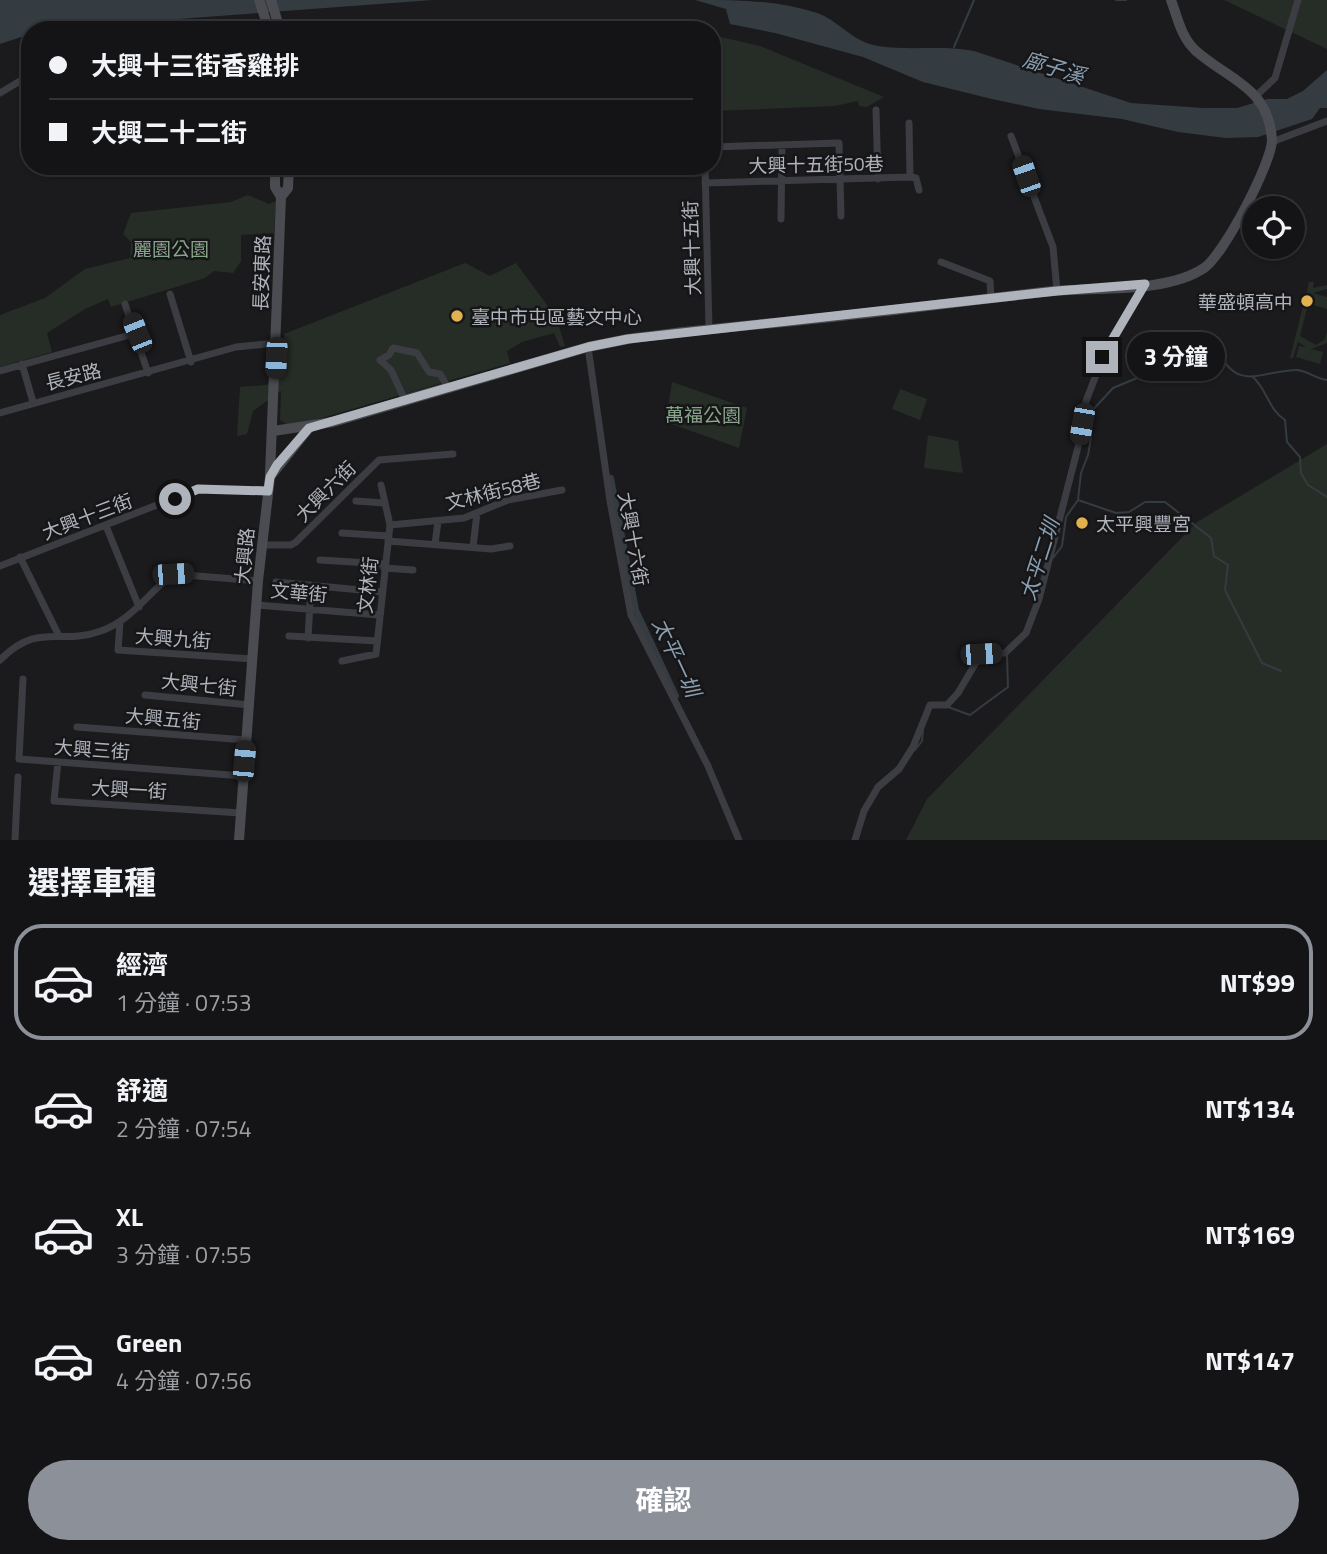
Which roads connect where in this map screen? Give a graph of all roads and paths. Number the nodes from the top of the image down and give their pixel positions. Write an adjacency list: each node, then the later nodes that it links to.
1 (259, 0): 5 (main road)
2 (271, 0): 6 (main road)
3 (1171, 0): 9 (main road)
4 (1298, 0): 9 (street)
5 (270, 21)
6 (273, 21)
7 (21, 80): 8 (street)
8 (0, 93)
9 (1258, 97): 14 (main road)
10 (876, 110): 21 (street)
11 (1327, 121): 14 (street)
12 (909, 123): 20 (street)
13 (1011, 136): 31 (street)
14 (1272, 140): 30 (main road)
15 (782, 145): 16 (street); 22 (street); 23 (street)
16 (721, 147)
17 (275, 175): 26 (main road)
18 (289, 175): 26 (main road)
19 (705, 175): 24 (street, 大興十五街)
20 (910, 177): 21 (street, 大興十五街50巷); 25 (street, 大興十五街50巷)
21 (878, 179): 22 (street, 大興十五街50巷)
22 (840, 180): 23 (street, 大興十五街50巷); 27 (street)
23 (782, 181): 24 (street, 大興十五街50巷); 28 (street)
24 (705, 183): 35 (street, 大興十五街)
25 (919, 190)
26 (281, 197): 37 (main road, 長安東路)
27 (841, 216)
28 (781, 219)
29 (941, 262): 33 (street)
30 (1145, 284): 31 (main road); 98 (street)
31 (1057, 291): 33 (main road)
32 (170, 294): 40 (street)
33 (991, 298): 35 (main road)
34 (125, 304): 36 (street)
35 (709, 328): 38 (main road)
36 (137, 333): 41 (street); 43 (street)
37 (276, 343): 40 (street, 長安路); 47 (main road, 長安東路)
38 (588, 347): 46 (main road); 97 (street, 大興十六街)
39 (417, 353): 39 (street)
40 (191, 362): 43 (street, 長安路)
41 (22, 364): 42 (street); 44 (street)
42 (0, 370)
43 (148, 373): 44 (street, 長安路)
44 (33, 402): 45 (street, 長安路)
45 (0, 413)
46 (309, 428): 47 (main road); 49 (main road)
47 (273, 430): 49 (main road, 長安東路)
48 (453, 454): 62 (street, 大興六街)
49 (270, 477): 52 (main road, 大興路)
50 (381, 485): 54 (street, 文林街)
51 (562, 490): 55 (street, 文林街58巷)
52 (268, 491): 58 (street, 大興十三街); 62 (main road, 大興路)
53 (356, 501): 54 (street)
54 (384, 503): 57 (street, 文林街)
55 (477, 513): 56 (street, 文林街58巷); 64 (street)
56 (438, 522): 57 (street, 文林街58巷); 61 (street)
57 (390, 525): 60 (street, 文林街)
58 (106, 526): 65 (street, 大興十三街); 75 (street)
59 (342, 533): 60 (street)
60 (388, 539): 61 (street); 68 (street, 文林街)
61 (435, 544): 64 (street)
62 (262, 545): 70 (main road, 大興路)
63 (510, 546): 64 (street)
64 (473, 547)
65 (20, 557): 67 (street, 大興十三街); 79 (street)
66 (320, 560): 68 (street)
67 (0, 566)
68 (385, 566): 69 (street); 73 (street, 文林街)
69 (413, 570)
70 (258, 581): 74 (main road, 大興路); 75 (street)
71 (276, 582): 72 (street)
72 (311, 585): 73 (street); 76 (street)
73 (382, 592): 77 (street, 文林街)
74 (257, 605): 76 (street, 文華街); 83 (main road, 大興路)
75 (139, 607): 78 (street)
76 (310, 609): 77 (street, 文華街); 81 (street)
77 (380, 615): 82 (street, 文林街)
78 (120, 622): 79 (street); 83 (street, 大興九街)
79 (58, 634): 84 (street)
80 (289, 636): 81 (street)
81 (308, 638): 82 (street)
82 (377, 641): 85 (street, 文林街)
83 (253, 659): 88 (main road, 大興路)
84 (0, 660)
85 (342, 661)
86 (23, 679): 91 (street, 大興三街)
87 (145, 695): 88 (street, 大興七街)
88 (250, 705): 90 (main road, 大興路)
89 (78, 727): 90 (street, 大興五街)
90 (246, 740): 92 (main road, 大興路)
91 (58, 762): 92 (street, 大興三街); 94 (street, 大興一街)
92 (243, 776): 94 (main road, 大興路)
93 (18, 777): 95 (street)
94 (241, 813): 96 (main road, 大興路)
95 (15, 840)
96 (239, 840)
97 (739, 840)
98 (855, 840)

